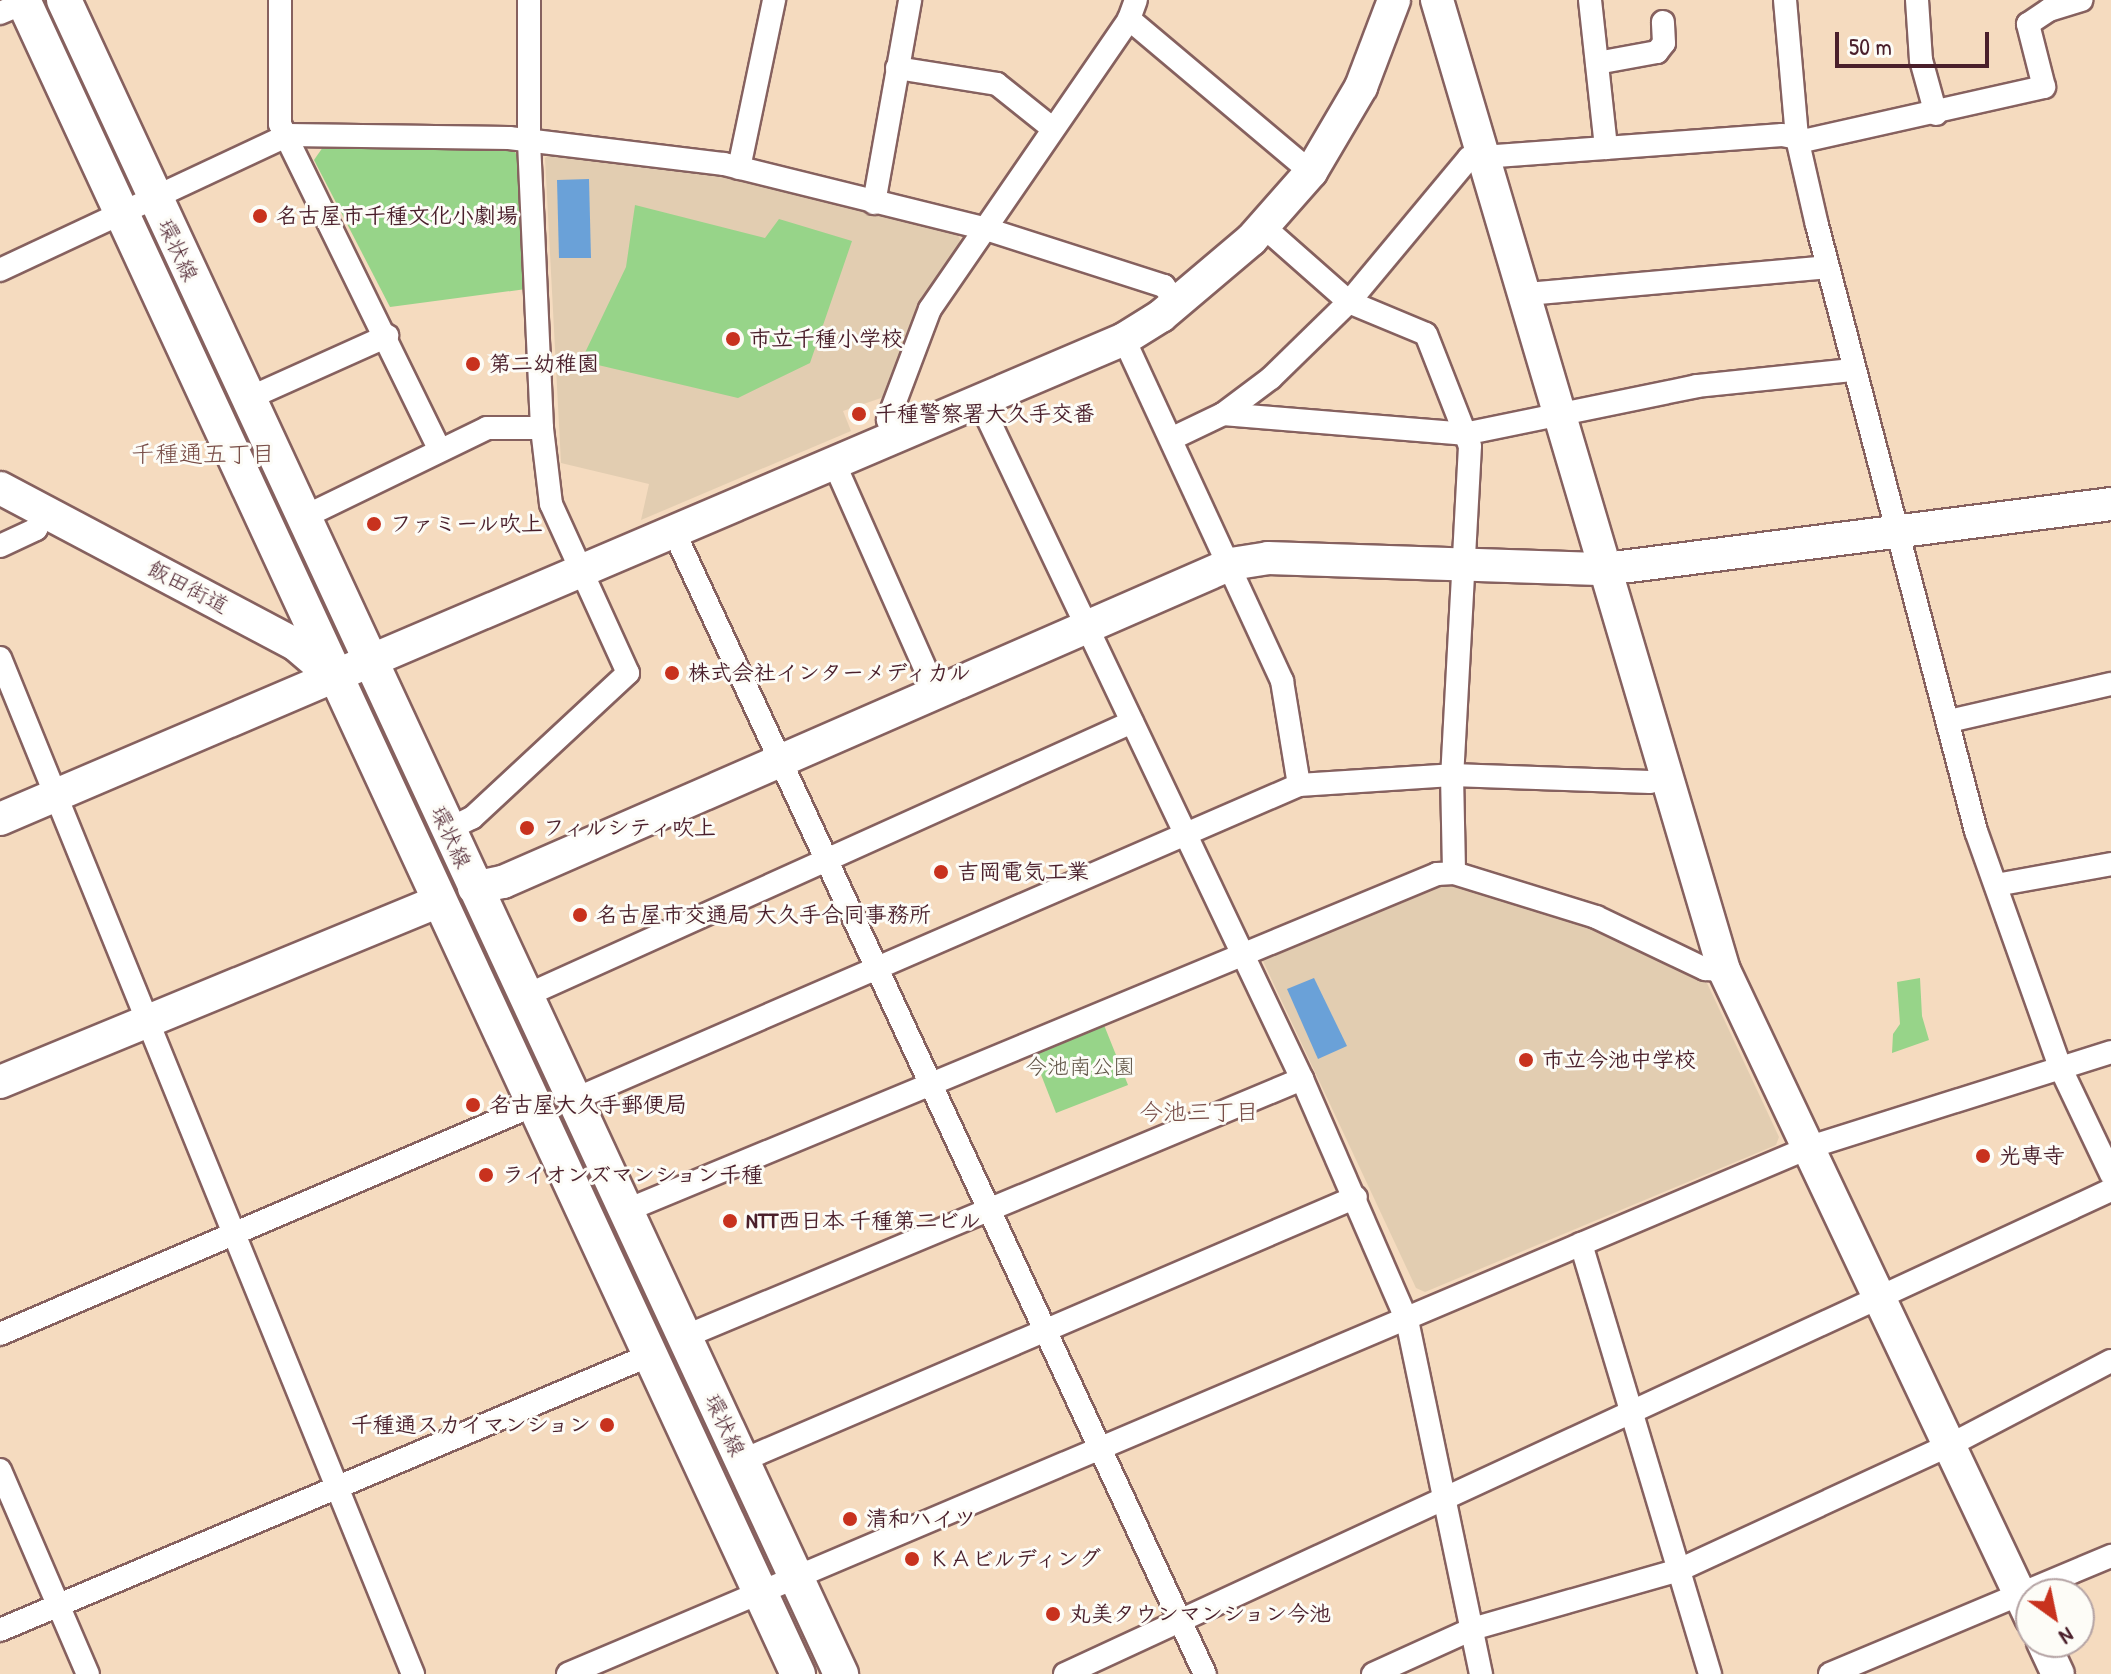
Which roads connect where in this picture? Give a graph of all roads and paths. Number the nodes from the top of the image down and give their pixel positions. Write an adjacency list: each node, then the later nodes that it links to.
1 (64, 0): 26 (main road, 環状線)
2 (280, 0): 19 (street)
3 (529, 0): 21 (street)
4 (774, 0): 24 (street)
5 (910, 0): 16 (street)
6 (1394, 0): 25 (street)
7 (1437, 0): 23 (street)
8 (1590, 0): 15 (street)
9 (1785, 0): 20 (street)
10 (1917, 0): 17 (street)
11 (2082, 0): 17 (street)
12 (16, 6): 28 (main road, 環状線)
13 (1132, 10): 18 (street); 25 (street)
14 (1663, 22): 15 (street)
15 (1597, 63): 22 (street)
16 (897, 68): 18 (street); 27 (street)
17 (1936, 114): 20 (street)
18 (1052, 128): 30 (street)
19 (288, 135): 21 (street); 26 (street); 36 (street)
20 (1797, 138): 22 (street); 31 (street)
21 (529, 142): 24 (street); 43 (street)
22 (1606, 148): 23 (street)
23 (1484, 154): 33 (street); 34 (street)
24 (739, 168): 27 (street)
25 (1311, 172): 29 (street)
26 (155, 198): 28 (street); 39 (main road, 環状線)
27 (874, 203): 30 (street)
28 (119, 216): 32 (street); 63 (main road, 環状線)
29 (1264, 227): 34 (street); 35 (street)
30 (983, 228): 35 (street); 46 (street)
31 (1827, 267): 33 (street); 38 (street)
32 (0, 270)
33 (1527, 294): 42 (street)
34 (1349, 302): 41 (street); 44 (street)
35 (1177, 303): 37 (street)
36 (387, 336): 39 (street); 47 (street)
37 (1124, 339): 40 (street); 45 (street)
38 (1853, 370): 42 (street); 54 (street)
39 (247, 399): 52 (main road, 環状線)
40 (980, 402): 46 (street); 60 (street)
41 (1223, 414): 44 (street); 45 (street)
42 (1562, 415): 44 (street); 58 (street)
43 (542, 428): 47 (street); 59 (street)
44 (1464, 434): 57 (street)
45 (1173, 438): 56 (street)
46 (896, 439): 48 (street)
47 (439, 448): 52 (street)
48 (835, 465): 53 (street); 65 (street)
49 (0, 488): 51 (street, 飯田街道)
50 (2111, 504): 54 (street)
51 (45, 511): 55 (street); 63 (street, 飯田街道)
52 (302, 518): 62 (main road, 環状線)
53 (675, 534): 59 (street); 68 (street)
54 (1896, 535): 58 (street); 66 (street)
55 (0, 546)
56 (1231, 564): 57 (street); 60 (street); 71 (street)
57 (1463, 565): 58 (street); 69 (street)
58 (1606, 569): 70 (street)
59 (584, 573): 62 (street); 74 (street)
60 (1086, 626): 65 (street); 67 (street)
61 (1, 663): 72 (street)
62 (370, 663): 63 (street); 74 (main road, 環状線)
63 (336, 679): 72 (street); 81 (main road, 環状線)
64 (2111, 684): 66 (street)
65 (935, 691): 68 (street)
66 (1949, 721): 79 (street)
67 (1132, 722): 75 (street); 76 (street)
68 (781, 761): 76 (street); 80 (street)
69 (1452, 775): 70 (street); 71 (street); 78 (street)
70 (1668, 777): 84 (street)
71 (1299, 785): 75 (street)
72 (55, 796): 73 (street); 86 (street)
73 (0, 819)
74 (447, 830): 80 (main road, 環状線)
75 (1185, 834): 82 (street); 83 (street)
76 (828, 861): 83 (street); 85 (street)
77 (2111, 864): 79 (street)
78 (1454, 873): 82 (street); 84 (street)
79 (1996, 885): 88 (street)
80 (474, 888): 85 (main road, 環状線)
81 (439, 901): 86 (street); 93 (main road, 環状線)
82 (1239, 954): 89 (street); 91 (street)
83 (876, 968): 91 (street); 92 (street)
84 (1724, 970): 94 (street)
85 (525, 996): 92 (main road, 環状線)
86 (147, 1019): 90 (street); 100 (street)
87 (2111, 1052): 88 (street)
88 (2060, 1067): 94 (street); 95 (street)
89 (1302, 1079): 97 (street); 98 (street)
90 (0, 1082)
91 (931, 1084): 98 (street); 99 (street)
92 (573, 1100): 99 (main road, 環状線)
93 (534, 1105): 100 (street); 107 (main road, 環状線)
94 (1810, 1147): 101 (street); 102 (street)
95 (2111, 1174)
96 (2111, 1190): 102 (street)
97 (1356, 1197): 103 (street); 104 (street)
98 (990, 1209): 104 (street); 106 (street)
99 (625, 1211): 106 (main road, 環状線)
100 (234, 1237): 105 (street); 114 (street)
101 (1581, 1244): 103 (street); 109 (street)
102 (1881, 1294): 109 (street); 110 (street)
103 (1407, 1320): 111 (street); 115 (street)
104 (1044, 1329): 111 (street); 112 (street)
105 (0, 1334)
106 (684, 1337): 112 (main road, 環状線)
107 (650, 1355): 114 (street); 121 (main road, 環状線)
108 (2111, 1361): 110 (street)
109 (1630, 1414): 115 (street); 117 (street)
110 (1952, 1444): 117 (street); 120 (street)
111 (1103, 1447): 118 (street); 124 (street)
112 (741, 1461): 118 (main road, 環状線)
113 (0, 1470): 122 (street)
114 (337, 1489): 122 (street); 128 (street)
115 (1447, 1501): 124 (street); 125 (street)
116 (2111, 1556): 119 (street)
117 (1679, 1570): 125 (street); 136 (street)
118 (795, 1577): 121 (street); 131 (main road, 環状線)
119 (2072, 1578)
120 (2015, 1583)
121 (761, 1594): 129 (street); 130 (main road, 環状線)
122 (59, 1604): 126 (street); 127 (street)
123 (2015, 1609): 137 (street)
124 (1181, 1622): 132 (street); 133 (street)
125 (1472, 1629): 134 (street); 135 (street)
126 (0, 1630)
127 (88, 1674)
128 (413, 1674)
129 (568, 1674)
130 (798, 1674)
131 (841, 1674)
132 (1065, 1674)
133 (1205, 1674)
134 (1373, 1674)
135 (1481, 1674)
136 (1710, 1674)
137 (1830, 1674)

